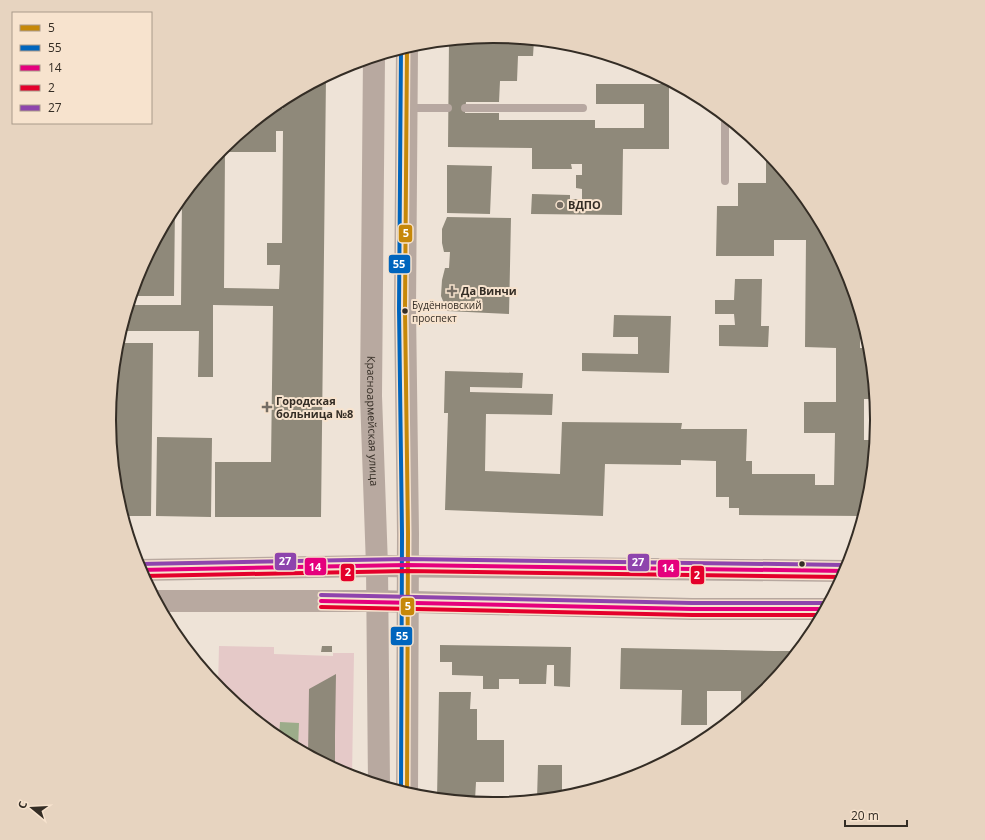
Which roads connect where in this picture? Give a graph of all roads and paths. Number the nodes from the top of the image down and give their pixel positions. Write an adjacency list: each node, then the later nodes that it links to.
1 (407, 53): 3 (main road)
2 (374, 62): 10 (main road, Красноармейская улица)
3 (407, 108): 4 (lane); 9 (main road)
4 (448, 108)
5 (465, 108): 6 (lane)
6 (583, 108)
7 (725, 124): 8 (lane)
8 (725, 181)
9 (407, 565): 10 (main road); 12 (main road); 15 (main road)
10 (377, 566): 11 (main road); 14 (main road, Красноармейская улица)
11 (147, 570)
12 (838, 571)
13 (162, 601): 14 (main road)
14 (376, 601): 15 (main road); 17 (main road, Красноармейская улица)
15 (407, 602): 16 (main road); 18 (main road)
16 (819, 609)
17 (379, 779)
18 (407, 787)

